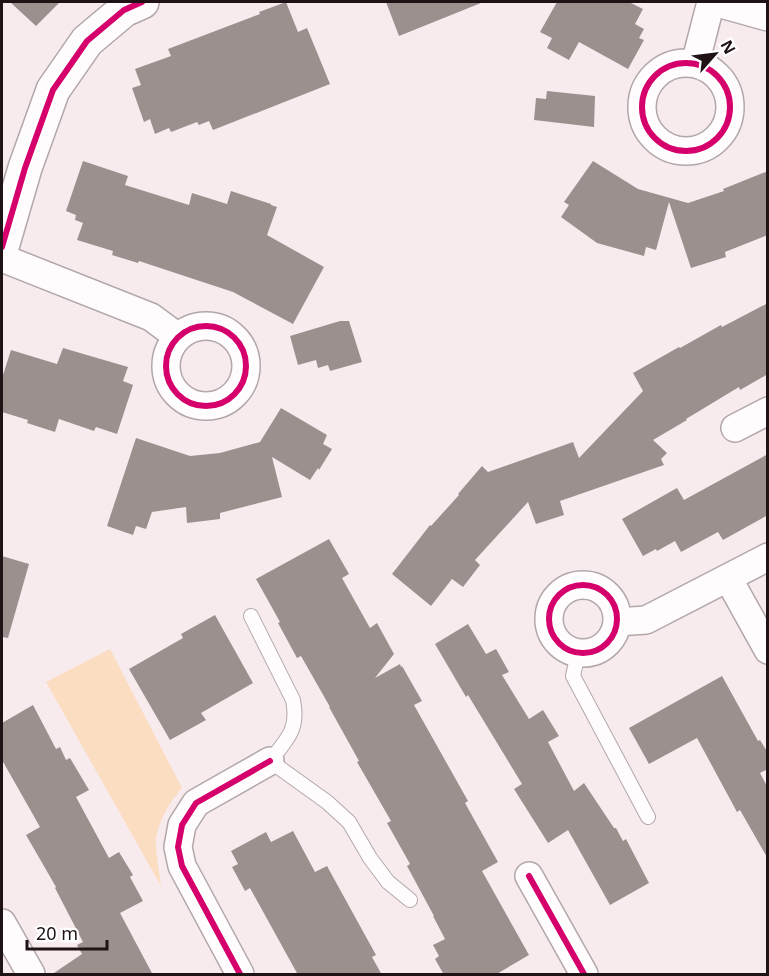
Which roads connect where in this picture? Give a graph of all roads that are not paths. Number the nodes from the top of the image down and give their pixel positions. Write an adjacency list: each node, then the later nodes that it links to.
1 (142, 2): 6 (street)
2 (711, 2): 5 (street)
3 (725, 2): 4 (street)
4 (768, 14)
5 (694, 64)
6 (2, 247)
7 (2, 258): 8 (street)
8 (178, 337)
9 (768, 411): 10 (street)
10 (735, 428)
11 (768, 557): 12 (street)
12 (728, 578): 14 (street); 15 (street)
13 (251, 616): 17 (lane)
14 (617, 622): 16 (street); 16 (street)
15 (768, 650)
16 (578, 653): 18 (lane)
17 (270, 761): 20 (lane); 23 (street)
18 (648, 818)
19 (530, 876): 24 (street)
20 (410, 900)
21 (2, 923): 22 (street)
22 (31, 975)
23 (240, 975)
24 (584, 975)

